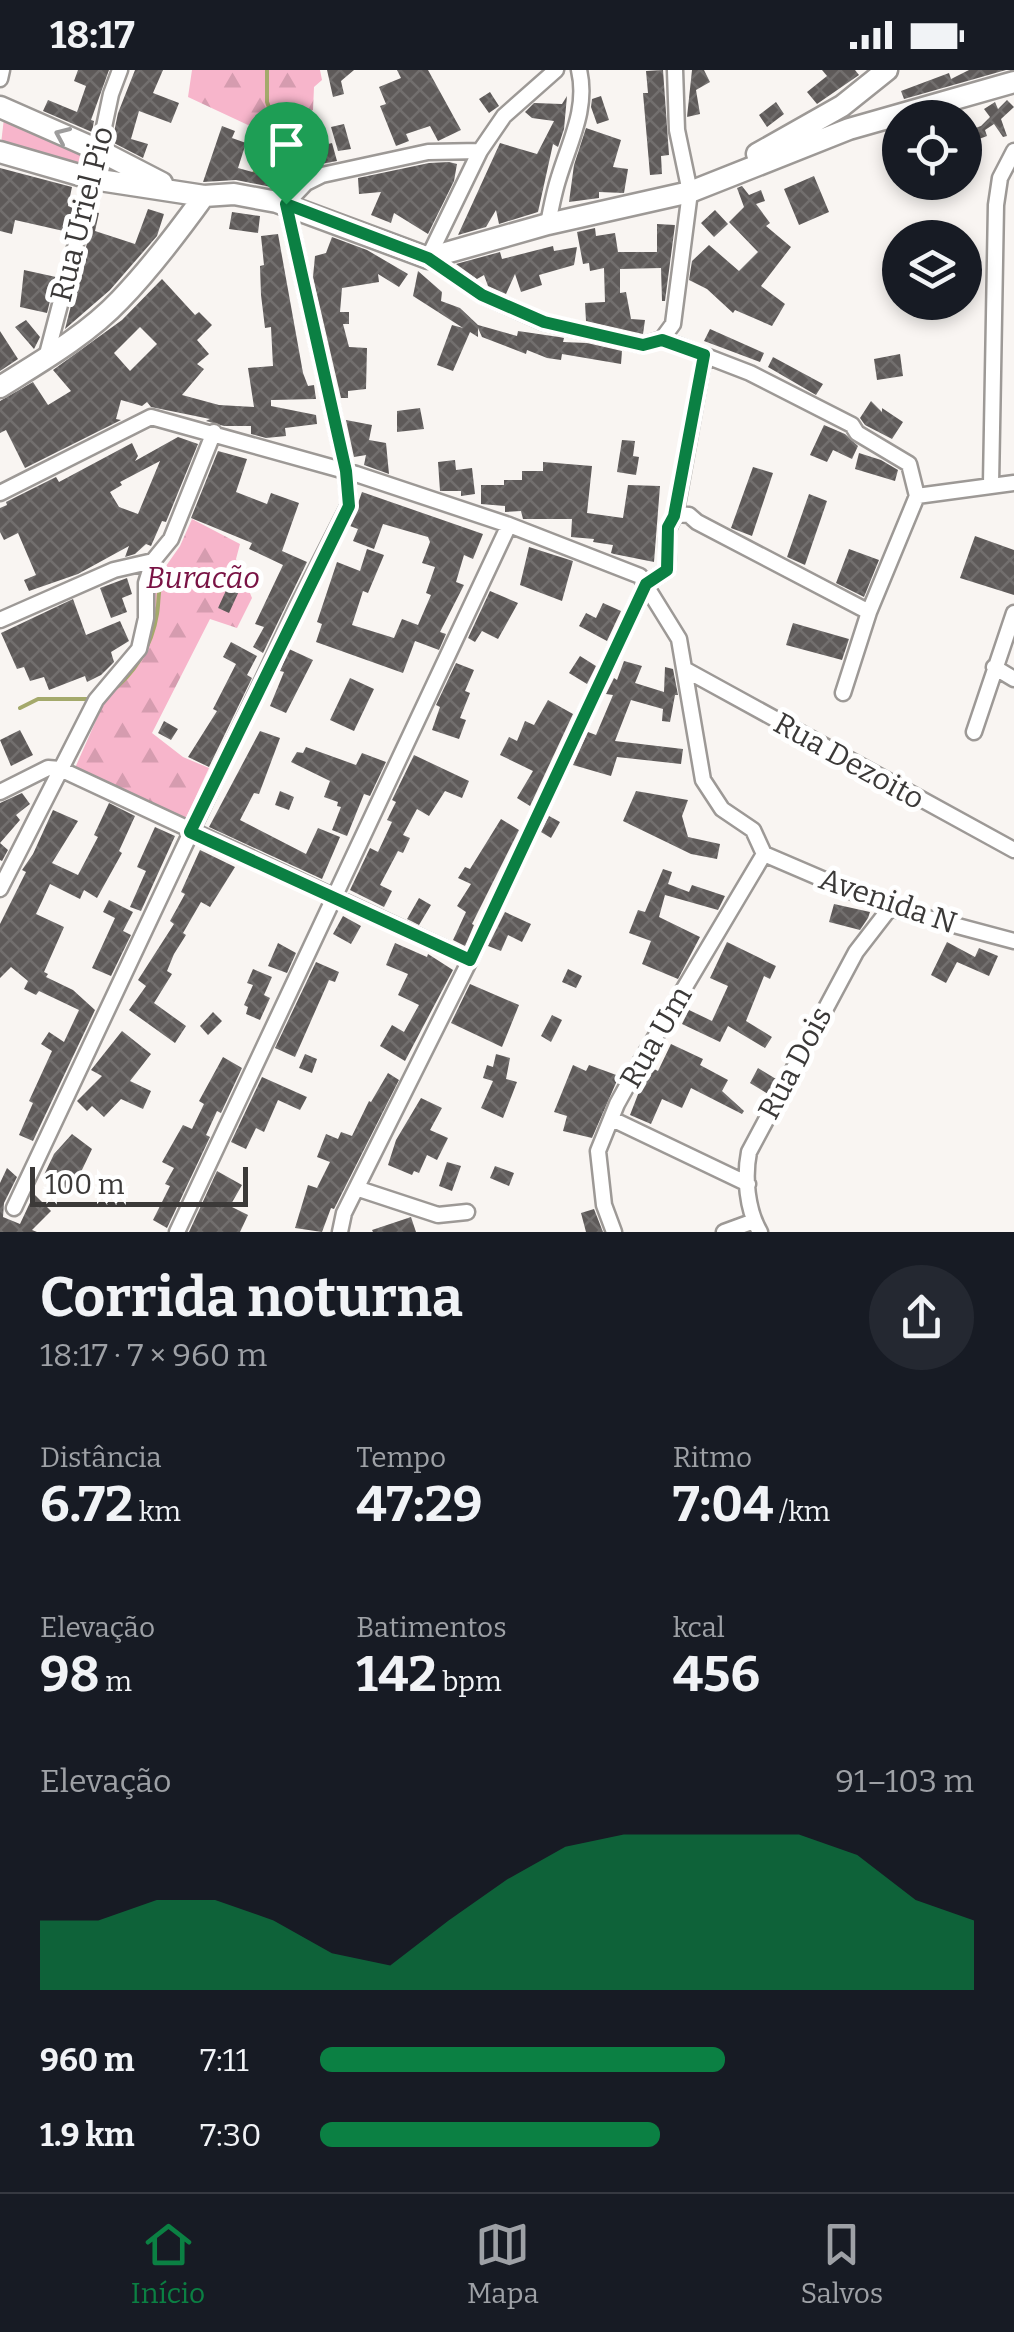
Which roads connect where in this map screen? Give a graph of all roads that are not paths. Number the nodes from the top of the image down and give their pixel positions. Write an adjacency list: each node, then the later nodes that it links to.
1 (2, 70): 7 (street)
2 (120, 70): 12 (street, Rua Uriel Pio)
3 (556, 70): 13 (street)
4 (579, 70): 21 (street)
5 (675, 70): 17 (street)
6 (888, 70): 9 (street)
7 (0, 79)
8 (1014, 82): 11 (street)
9 (842, 106): 11 (street); 17 (street)
10 (0, 107): 12 (street, one-way to 10)
11 (849, 129): 17 (street)
12 (100, 150): 16 (street, Rua Uriel Pio); 18 (street)
13 (480, 151): 20 (street); 22 (street)
14 (0, 152): 16 (street)
15 (1014, 152): 30 (street)
16 (93, 178): 18 (street); 25 (street, Rua Uriel Pio)
17 (690, 192): 21 (street); 23 (street)
18 (182, 193): 19 (street)
19 (204, 196): 20 (street); 25 (street)
20 (286, 204): 22 (street); 28 (street)
21 (548, 224): 22 (street)
22 (428, 258): 23 (street)
23 (662, 340): 24 (street)
24 (704, 355): 32 (street); 33 (street)
25 (46, 358): 26 (street)
26 (0, 387)
27 (214, 432): 28 (street); 31 (street); 35 (street)
28 (346, 471): 34 (street); 47 (street)
29 (1014, 483): 30 (street)
30 (991, 484): 32 (street)
31 (0, 493)
32 (917, 496): 37 (street)
33 (674, 516): 36 (street); 37 (street)
34 (509, 525): 36 (street); 51 (street)
35 (153, 561): 39 (street); 45 (street)
36 (646, 584): 41 (street); 54 (street)
37 (869, 612): 43 (street)
38 (1014, 614): 40 (street)
39 (0, 620)
40 (994, 667): 42 (street); 44 (street)
41 (686, 670): 48 (street, Rua Dezoito); 49 (street)
42 (1014, 678)
43 (843, 693)
44 (974, 732)
45 (60, 769): 46 (street); 47 (street); 50 (street)
46 (0, 792)
47 (190, 832): 51 (street); 58 (street)
48 (1014, 850)
49 (764, 854): 52 (street, Avenida N); 55 (street, Rua Um)
50 (0, 889)
51 (334, 897): 54 (street); 61 (street)
52 (890, 908): 53 (street, Avenida N); 56 (street, Rua Dois)
53 (1014, 941)
54 (470, 960): 57 (street)
55 (612, 1119): 56 (street); 63 (street, Rua Um)
56 (748, 1184): 60 (street, Rua Dois)
57 (359, 1189): 59 (street); 62 (street)
58 (14, 1208)
59 (467, 1212)
60 (757, 1227): 64 (street)
61 (177, 1232)
62 (340, 1232)
63 (614, 1232)
64 (724, 1232)

